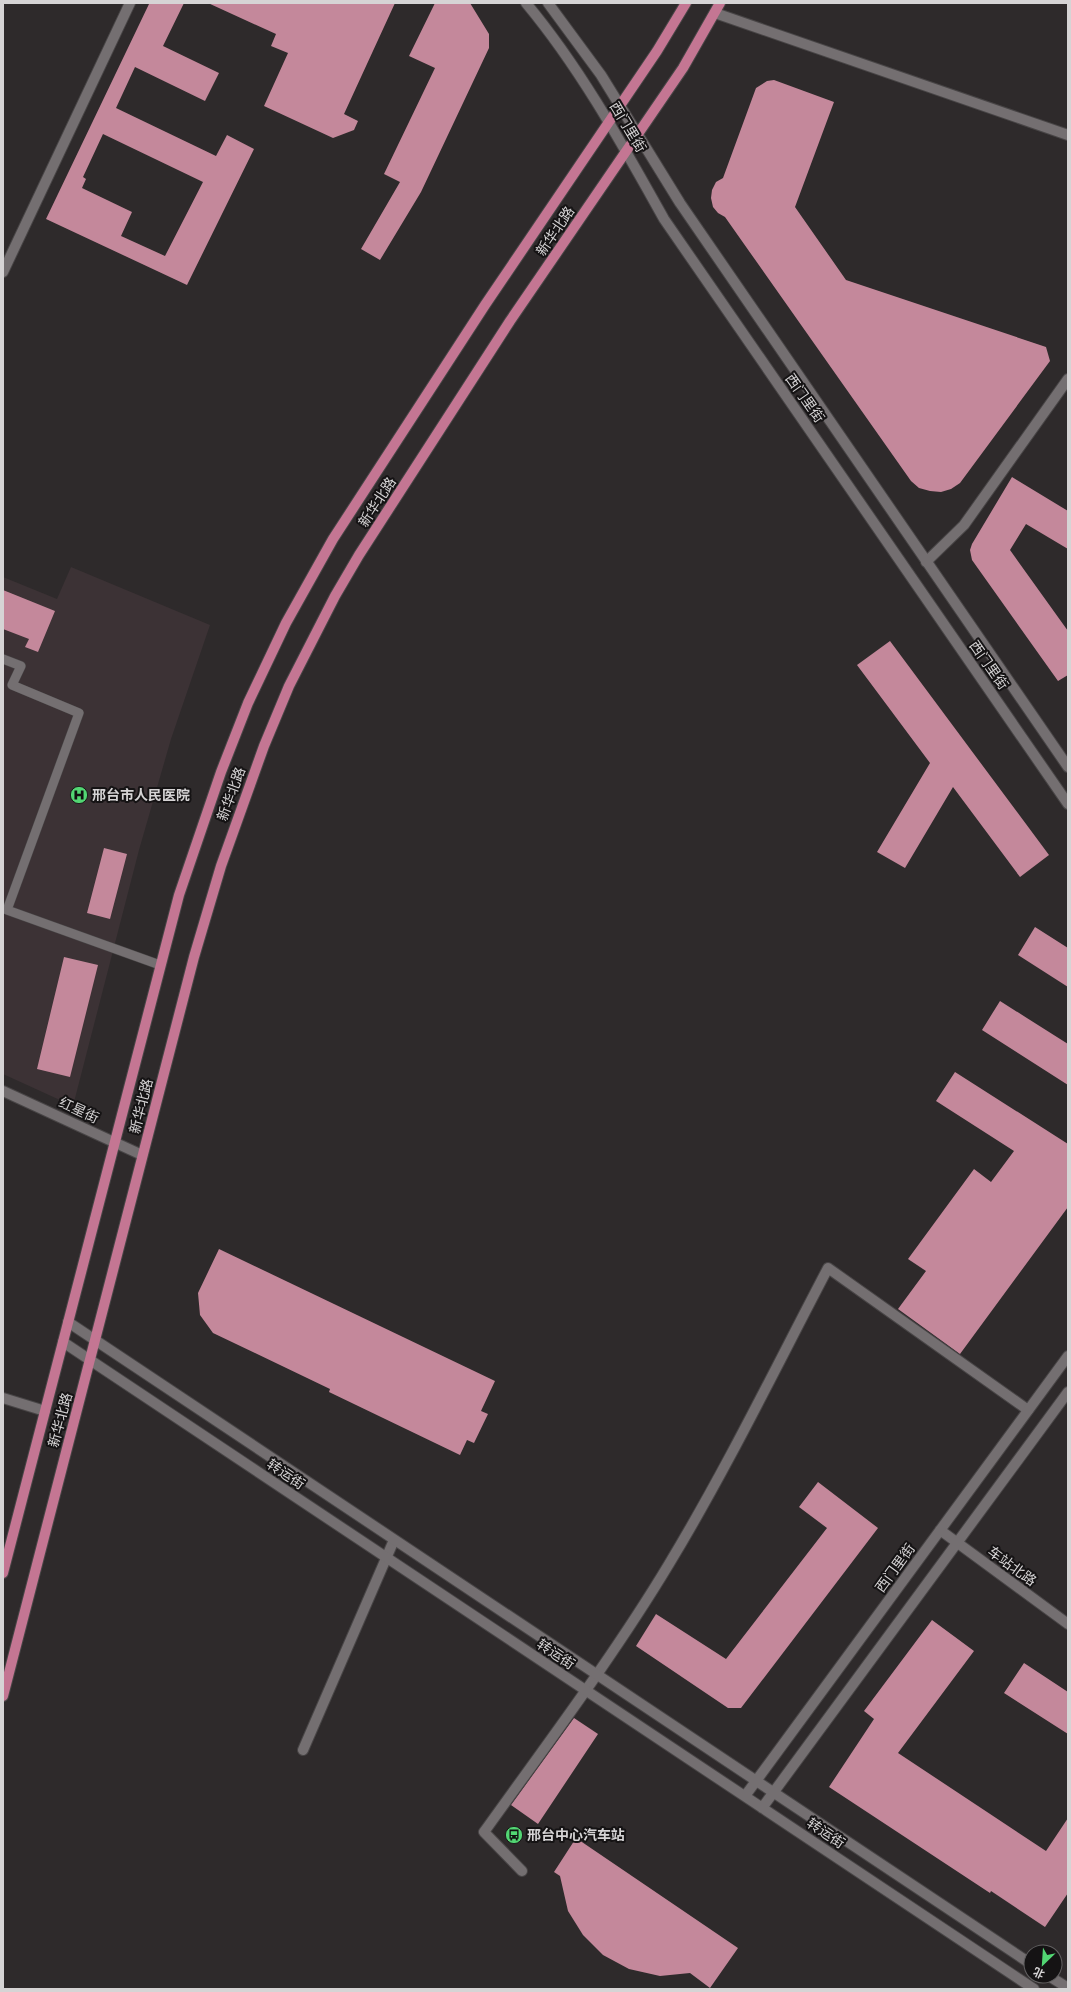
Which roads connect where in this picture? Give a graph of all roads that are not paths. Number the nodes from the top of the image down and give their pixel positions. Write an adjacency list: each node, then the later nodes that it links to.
1 (130, 3): 12 (street)
2 (526, 3): 8 (street, 西门里街)
3 (548, 3): 7 (street)
4 (686, 3): 7 (main road, 新华北路)
5 (720, 3): 6 (main road, 新华北路)
6 (715, 13): 9 (main road, 新华北路); 10 (street)
7 (620, 106): 8 (main road, 新华北路); 9 (street)
8 (610, 122): 11 (street, 西门里街); 19 (main road, 新华北路)
9 (637, 135): 11 (main road, 新华北路); 14 (street)
10 (1068, 135)
11 (626, 151): 17 (street, 西门里街); 22 (main road, 新华北路)
12 (4, 266)
13 (1068, 379): 14 (street)
14 (926, 562): 16 (street)
15 (3, 659): 18 (lane)
16 (1068, 767)
17 (1068, 804)
18 (5, 913): 19 (lane)
19 (160, 965): 21 (main road, 新华北路)
20 (3, 1091): 21 (street, 红星街)
21 (114, 1142): 22 (street, 红星街); 23 (main road, 新华北路)
22 (142, 1155): 24 (main road, 新华北路)
23 (68, 1322): 24 (street, 转运街); 25 (main road, 新华北路)
24 (95, 1340): 27 (main road, 新华北路); 33 (street, 转运街)
25 (63, 1342): 27 (street, 转运街); 31 (main road, 新华北路)
26 (1068, 1356): 30 (street, 西门里街)
27 (90, 1360): 35 (street, 转运街); 40 (main road, 新华北路)
28 (1068, 1392): 34 (street)
29 (3, 1398): 31 (street)
30 (1028, 1410): 32 (street, 西门里街); 38 (street)
31 (45, 1412): 36 (main road, 新华北路)
32 (940, 1530): 34 (street, 车站北路); 42 (street, 西门里街)
33 (394, 1540): 35 (street); 38 (street, 转运街)
34 (957, 1544): 37 (street, 车站北路); 43 (street)
35 (387, 1558): 39 (street, 转运街); 41 (street)
36 (3, 1573)
37 (1068, 1624)
38 (597, 1674): 39 (street); 42 (street, 转运街)
39 (585, 1691): 44 (street, 转运街); 46 (street)
40 (3, 1696)
41 (303, 1750)
42 (756, 1780): 43 (street, 转运街); 44 (street, 西门里街)
43 (774, 1792): 45 (street); 47 (street, 转运街)
44 (745, 1796): 45 (street, 转运街)
45 (762, 1808): 48 (street, 转运街)
46 (522, 1871)
47 (1023, 1959)
48 (1034, 1989)

